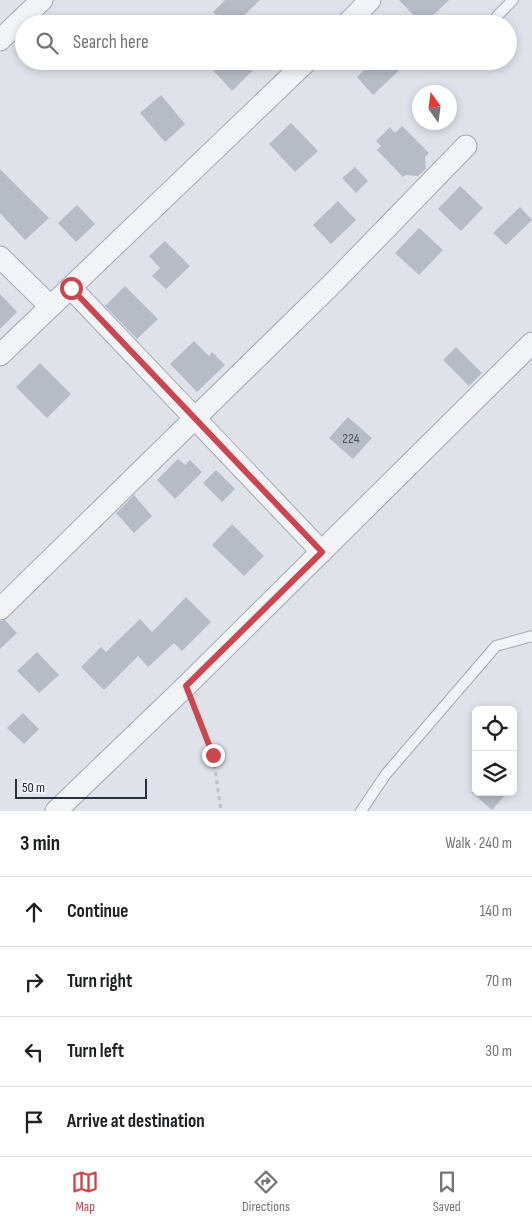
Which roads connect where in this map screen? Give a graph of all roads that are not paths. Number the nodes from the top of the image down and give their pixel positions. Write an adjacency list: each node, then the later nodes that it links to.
1 (42, 0): 4 (street)
2 (370, 0): 5 (street)
3 (513, 0): 6 (lane)
4 (26, 15)
5 (355, 15)
6 (498, 15)
7 (15, 26): 8 (street)
8 (0, 40)
9 (298, 70): 12 (street)
10 (466, 146): 16 (street)
11 (0, 257): 13 (street)
12 (71, 288): 13 (street); 16 (street)
13 (50, 306): 15 (street)
14 (532, 343): 17 (street)
15 (0, 355)
16 (194, 418): 17 (street); 18 (street)
17 (322, 552): 20 (street)
18 (0, 609)
19 (532, 636): 21 (lane)
20 (56, 811)
21 (361, 811)

